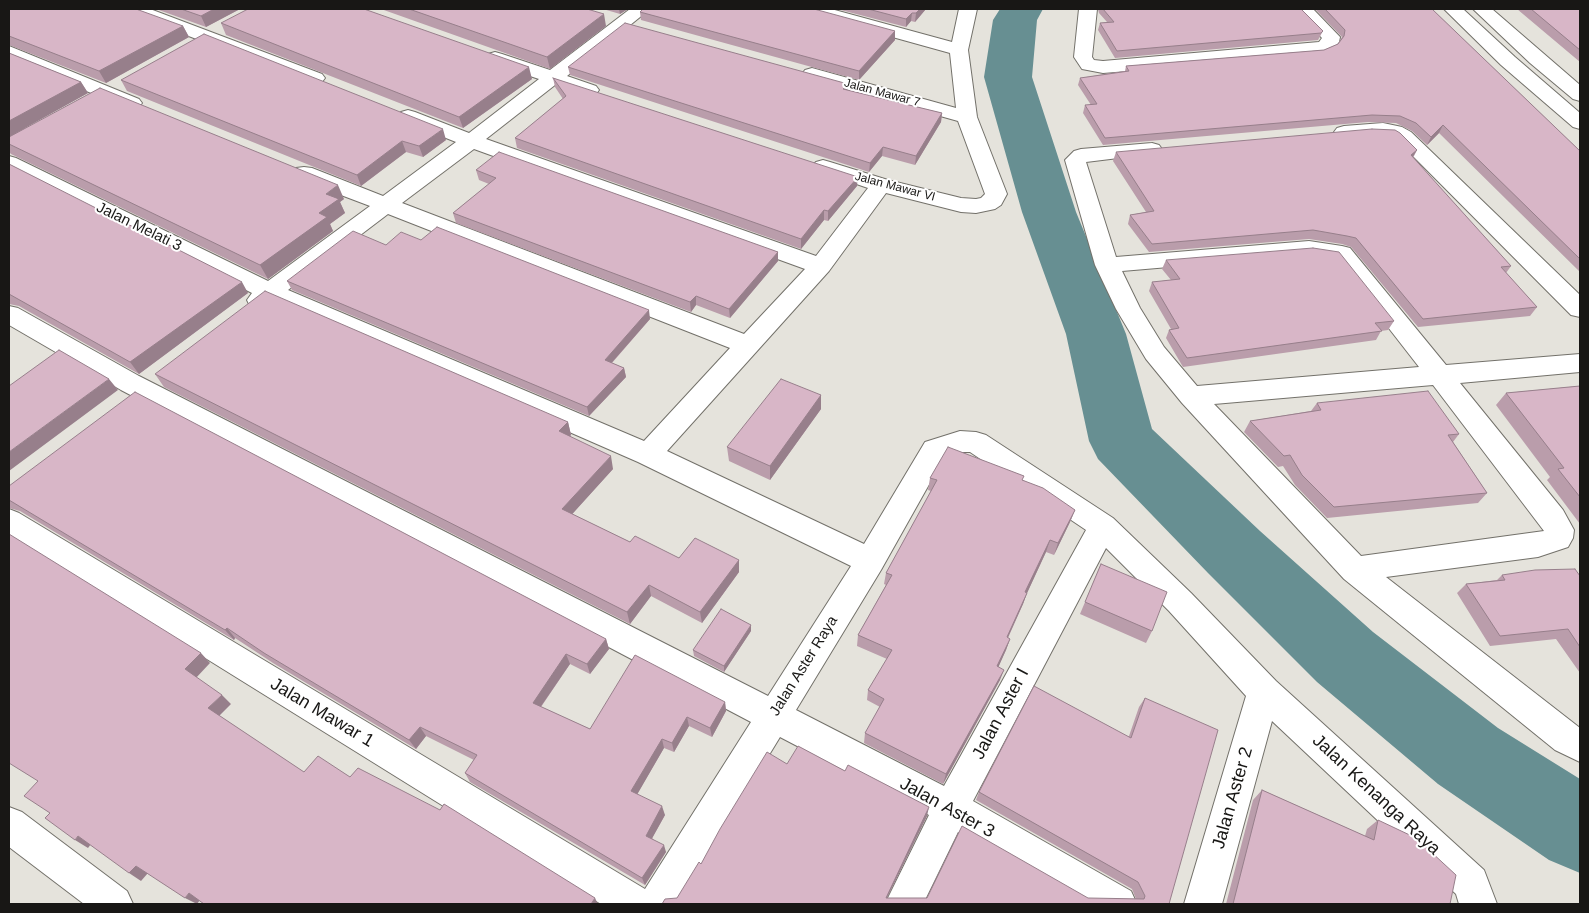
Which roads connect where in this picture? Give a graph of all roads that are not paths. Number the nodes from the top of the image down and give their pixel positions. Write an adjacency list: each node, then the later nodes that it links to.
1 (134, 9): 9 (street)
2 (812, 9): 11 (street)
3 (968, 9): 11 (street, Jalan Mawar VI)
4 (1088, 9): 5 (street)
5 (1303, 9)
6 (1452, 9): 15 (street)
7 (1482, 9): 14 (street)
8 (628, 19): 17 (street)
9 (216, 31): 10 (street); 18 (street)
10 (183, 50)
11 (959, 50): 23 (street, Jalan Mawar VI)
12 (9, 52): 22 (street)
13 (479, 52): 17 (street)
14 (1537, 59): 15 (street); 19 (street)
15 (1508, 61): 24 (street)
16 (795, 70): 23 (street, Jalan Mawar 7)
17 (552, 78): 20 (street); 26 (street)
18 (335, 86)
19 (1580, 95)
20 (608, 96)
21 (389, 108): 26 (street)
22 (153, 112)
23 (967, 117): 31 (street, Jalan Mawar VI)
24 (1580, 123)
25 (1328, 134): 36 (street)
26 (470, 141): 32 (street); 34 (street)
27 (1170, 148): 33 (street)
28 (11, 150): 35 (street, Jalan Melati 3)
29 (806, 160): 31 (street, Jalan Mawar VI)
30 (282, 164): 32 (street)
31 (882, 185): 34 (street)
32 (384, 205): 35 (street); 39 (street)
33 (1107, 265): 41 (street); 43 (street)
34 (821, 266): 39 (street)
35 (270, 292): 38 (street); 46 (street, Jalan Melati 3)
36 (1580, 309)
37 (9, 314): 42 (street, Jalan Aster 3)
38 (238, 316)
39 (747, 345): 46 (street)
40 (1580, 363): 41 (street)
41 (1440, 375): 43 (street); 50 (street)
42 (152, 382): 44 (street); 52 (street, Jalan Aster 3)
43 (1191, 396): 50 (street)
44 (120, 406)
45 (960, 441): 48 (street, Jalan Kenanga Raya); 49 (street, Jalan Aster Raya)
46 (648, 454): 49 (street, Jalan Melati 3)
47 (9, 521): 57 (street, Jalan Mawar 1)
48 (1103, 526): 51 (street, Jalan Kenanga Raya); 54 (street, Jalan Aster I)
49 (870, 561): 52 (street, Jalan Aster Raya)
50 (1355, 570): 53 (street)
51 (1264, 692): 61 (street, Jalan Aster 2); 62 (street, Jalan Kenanga Raya)
52 (773, 716): 54 (street, Jalan Aster 3); 58 (street, Jalan Aster Raya)
53 (1580, 746)
54 (950, 808): 59 (street, Jalan Aster I); 60 (street, Jalan Aster 3)
55 (9, 825): 56 (street)
56 (114, 904)
57 (635, 904)
58 (658, 904)
59 (904, 904)
60 (1118, 904)
61 (1203, 904)
62 (1478, 904)

